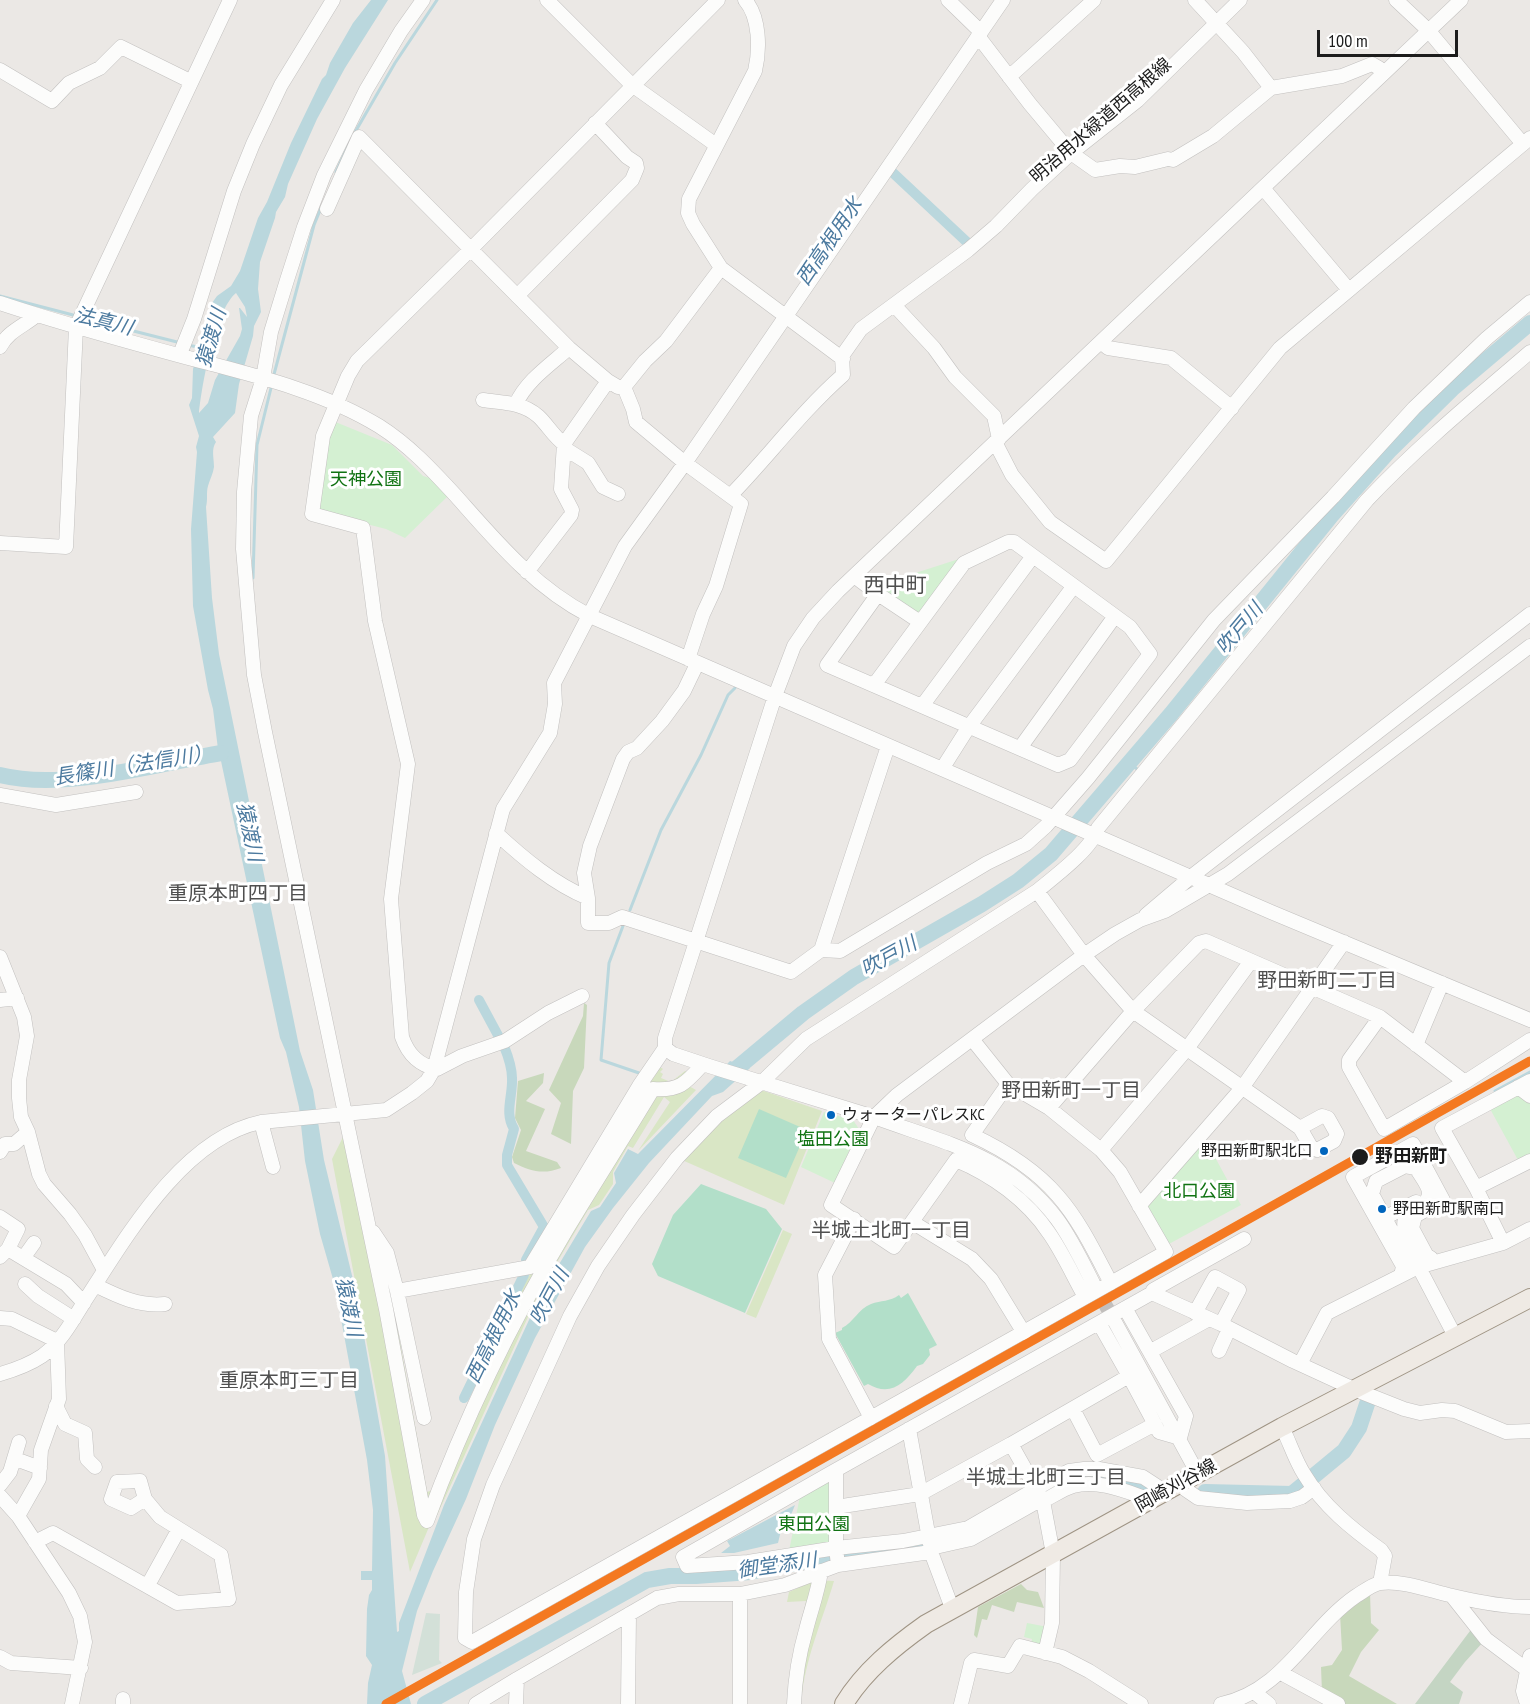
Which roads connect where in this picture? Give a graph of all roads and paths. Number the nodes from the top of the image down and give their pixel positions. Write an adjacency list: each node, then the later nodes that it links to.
1 (230, 0): 21 (street)
2 (333, 0): 43 (street)
3 (423, 0): 47 (street)
4 (548, 0): 22 (street)
5 (718, 0): 22 (street)
6 (745, 0): 26 (street)
7 (948, 0): 17 (street)
8 (1003, 0): 17 (street)
9 (1094, 0): 20 (street)
10 (1195, 0): 15 (street)
11 (1233, 0): 15 (street)
12 (1240, 0): 15 (street)
13 (1396, 0): 16 (street)
14 (1461, 0): 16 (street)
15 (1214, 23): 23 (street); 27 (street)
16 (1428, 30): 19 (street); 25 (street)
17 (979, 34): 20 (street); 39 (street)
18 (0, 70): 21 (street)
19 (1383, 74): 23 (street); 28 (street)
20 (1009, 77): 27 (street)
21 (190, 81): 40 (street)
22 (632, 85): 24 (street); 26 (street)
23 (1271, 88): 27 (street)
24 (595, 123): 31 (street); 34 (street)
25 (1527, 141): 33 (street)
26 (716, 144): 32 (street)
27 (1069, 150): 30 (street, 明治用水緑道西高根線); 37 (street)
28 (1263, 188): 33 (street); 41 (street)
29 (327, 209): 31 (street)
30 (969, 242)
31 (471, 249): 34 (street); 51 (street)
32 (721, 268): 39 (street); 49 (street)
33 (1349, 290): 53 (street)
34 (517, 296): 44 (street)
35 (1530, 302): 80 (street)
36 (0, 303): 38 (street)
37 (894, 305): 46 (street); 54 (street)
38 (37, 315): 40 (street); 42 (street)
39 (784, 317): 46 (street); 56 (street)
40 (79, 320): 43 (street); 59 (street)
41 (1101, 342): 53 (street); 54 (street)
42 (0, 347)
43 (183, 348): 47 (street)
44 (569, 348): 48 (street); 52 (street)
45 (1530, 352): 82 (street)
46 (843, 359): 58 (street)
47 (263, 378): 51 (street); 116 (street)
48 (608, 381): 49 (street); 55 (street)
49 (624, 387): 56 (street)
50 (483, 400): 52 (street)
51 (336, 404): 61 (street); 108 (street)
52 (516, 404): 55 (street)
53 (1232, 408): 54 (street)
54 (997, 441): 62 (street)
55 (564, 446): 57 (street); 61 (street)
56 (685, 463): 58 (street); 66 (street)
57 (618, 494)
58 (730, 496): 70 (street)
59 (0, 543)
60 (1033, 556): 63 (street); 68 (street); 73 (street)
61 (527, 572): 66 (street)
62 (854, 576): 64 (street); 72 (street)
63 (1073, 587): 67 (street); 74 (street)
64 (878, 594): 68 (street); 71 (street)
65 (1530, 614): 83 (street)
66 (590, 616): 70 (street); 81 (street)
67 (1114, 616): 76 (street); 76 (street)
68 (920, 622): 71 (street)
69 (1530, 646): 84 (street)
70 (693, 662): 72 (street); 86 (street)
71 (874, 685): 73 (street)
72 (776, 696): 75 (street); 88 (street)
73 (922, 706): 74 (street)
74 (968, 728): 76 (street); 77 (street)
75 (888, 746): 77 (street); 90 (street)
76 (1020, 748)
77 (942, 769): 80 (street)
78 (136, 792): 79 (street)
79 (0, 795)
80 (1054, 817): 82 (street); 90 (street)
81 (496, 833): 86 (street); 108 (street)
82 (1096, 835): 83 (street); 85 (street)
83 (1192, 876): 84 (street); 87 (street)
84 (1211, 885): 87 (street); 89 (street)
85 (1037, 891): 91 (street); 109 (street)
86 (588, 898): 88 (street)
87 (1140, 920): 91 (street)
88 (696, 941): 90 (street); 105 (street)
89 (1344, 942): 94 (street); 95 (street)
90 (821, 950)
91 (1084, 955): 99 (street); 102 (street)
92 (0, 957): 97 (street)
93 (1251, 961): 95 (street); 99 (street); 106 (street)
94 (1442, 983): 101 (street); 104 (street)
95 (1312, 987): 100 (street); 113 (street)
96 (582, 996): 108 (street)
97 (17, 998): 98 (street); 120 (street)
98 (0, 999)
99 (1132, 1011): 106 (street); 115 (street)
100 (1380, 1017): 104 (street); 110 (street)
101 (1530, 1020)
102 (972, 1040): 111 (street); 117 (street)
103 (1530, 1040): 110 (street)
104 (1416, 1045): 110 (street)
105 (665, 1048): 107 (street); 145 (street)
106 (1186, 1050): 113 (street); 121 (street)
107 (706, 1065): 109 (street); 132 (street)
108 (434, 1069): 116 (street)
109 (758, 1082): 117 (street); 170 (street)
110 (1465, 1082)
111 (1008, 1084): 115 (street); 142 (street)
112 (1524, 1084): 114 (street); 126 (street)
113 (1242, 1088): 119 (street); 127 (street)
114 (1530, 1096)
115 (1049, 1108): 121 (street)
116 (339, 1113): 118 (street); 132 (street)
117 (874, 1117): 130 (street); 141 (street)
118 (261, 1122): 124 (street); 140 (street)
119 (1300, 1128)
120 (28, 1132): 122 (street); 140 (street)
121 (1101, 1150): 127 (street)
122 (0, 1152)
123 (1530, 1161): 126 (street)
124 (273, 1167)
125 (1353, 1177): 125 (street)
126 (1476, 1188): 136 (street)
127 (1139, 1206): 142 (street)
128 (1390, 1215): 139 (street)
129 (0, 1217): 137 (street)
130 (854, 1219): 131 (street); 170 (street)
131 (912, 1222): 147 (street); 158 (street)
132 (368, 1225): 145 (street)
133 (1530, 1229): 136 (street)
134 (1244, 1239): 146 (street)
135 (34, 1243): 138 (street)
136 (1503, 1243): 139 (street)
137 (4, 1253): 138 (street)
138 (24, 1257): 149 (street)
139 (1418, 1266): 159 (street); 163 (street)
140 (104, 1270): 144 (street)
141 (1093, 1283)
142 (1111, 1283): 147 (street)
143 (25, 1284): 154 (street)
144 (95, 1285): 149 (street); 150 (street)
145 (397, 1290): 169 (street)
146 (1152, 1293): 151 (street); 152 (street)
147 (1085, 1297): 158 (street)
148 (1530, 1298): 159 (main road, 岡崎刈谷線)
149 (84, 1302): 154 (street)
150 (165, 1304)
151 (1125, 1308): 156 (street); 161 (street)
152 (1195, 1313): 157 (street); 157 (street)
153 (0, 1318): 160 (street)
154 (74, 1319): 160 (street)
155 (1115, 1322): 175 (street)
156 (1099, 1323): 165 (street); 173 (street)
157 (1220, 1324): 161 (street); 162 (street); 163 (street)
158 (1024, 1333): 170 (street)
159 (1456, 1338): 166 (main road, 岡崎刈谷線)
160 (57, 1341): 164 (street); 167 (street)
161 (1151, 1351): 175 (street)
162 (1219, 1352)
163 (1300, 1364): 166 (street)
164 (0, 1374)
165 (1129, 1376): 168 (street); 171 (street)
166 (1356, 1390): 172 (main road, 岡崎刈谷線); 174 (street)
167 (56, 1406): 179 (street); 180 (street)
168 (1073, 1409): 171 (street); 177 (street)
169 (424, 1418)
170 (871, 1418)
171 (1155, 1424): 175 (street)
172 (1282, 1427): 182 (main road, 岡崎刈谷線); 184 (street)
173 (909, 1429): 181 (street); 186 (street)
174 (1530, 1431)
175 (1180, 1438): 182 (street)
176 (19, 1442): 178 (street)
177 (1011, 1444): 186 (street); 188 (street)
178 (13, 1462): 180 (street); 183 (street)
179 (95, 1467)
180 (40, 1468): 191 (street)
181 (837, 1470): 190 (street); 195 (street)
182 (1198, 1474): 185 (main road, 岡崎刈谷線)
183 (0, 1485)
184 (1314, 1488): 185 (street); 199 (street)
185 (1165, 1492): 188 (street); 188 (street); 196 (main road, 岡崎刈谷線)
186 (920, 1494): 190 (street); 194 (street)
187 (0, 1496): 191 (street)
188 (1040, 1496): 194 (street); 196 (street)
189 (145, 1499): 192 (street)
190 (836, 1507): 195 (street)
191 (18, 1516): 193 (street)
192 (179, 1529): 200 (street); 200 (street)
193 (35, 1542): 200 (street); 209 (street)
194 (930, 1545): 195 (street); 197 (street); 204 (street)
195 (836, 1548): 197 (street)
196 (1053, 1554): 204 (main road, 岡崎刈谷線); 206 (street)
197 (838, 1564): 198 (street)
198 (821, 1571): 201 (street); 219 (street)
199 (1380, 1583): 202 (street); 210 (street)
200 (148, 1585)
201 (740, 1594): 205 (street); 218 (street)
202 (1452, 1596): 203 (street); 211 (street)
203 (1530, 1607)
204 (952, 1608): 220 (main road, 岡崎刈谷線)
205 (629, 1614): 212 (street); 217 (street)
206 (1045, 1653): 221 (street); 222 (street)
207 (1530, 1656): 211 (street)
208 (0, 1657): 209 (street)
209 (81, 1668): 214 (street)
210 (1281, 1672): 213 (street); 225 (street)
211 (1529, 1672): 226 (street)
212 (517, 1679): 215 (street); 216 (street)
213 (1254, 1692): 223 (street); 224 (street)
214 (72, 1704)
215 (476, 1704)
216 (516, 1704)
217 (628, 1704)
218 (740, 1704)
219 (794, 1704)
220 (843, 1704)
221 (961, 1704)
222 (1141, 1704)
223 (1221, 1704)
224 (1269, 1704)
225 (1338, 1704)
226 (1527, 1704)

